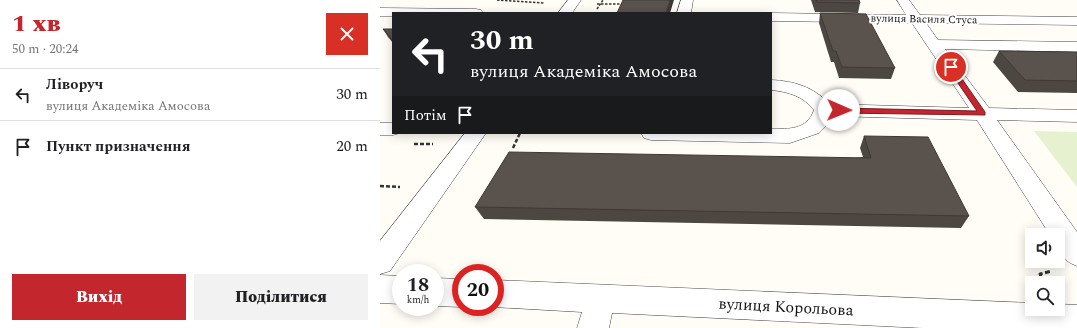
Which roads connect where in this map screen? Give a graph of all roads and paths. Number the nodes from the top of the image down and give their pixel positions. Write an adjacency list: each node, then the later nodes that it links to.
1 (431, 0): 11 (street)
2 (496, 0): 7 (path)
3 (575, 0): 12 (street)
4 (603, 0): 9 (path)
5 (687, 0): 13 (street)
6 (902, 0): 15 (street)
7 (525, 1): 8 (path)
8 (544, 3)
9 (630, 4)
10 (380, 12): 11 (street)
11 (414, 12)
12 (566, 12)
13 (684, 12)
14 (772, 17): 15 (street, вулиця Василя Стуса)
15 (916, 19): 16 (street, вулиця Василя Стуса); 17 (street)
16 (1077, 21)
17 (935, 44): 18 (street); 21 (street)
18 (1077, 48)
19 (772, 85): 20 (street)
20 (824, 110): 21 (street); 27 (street)
21 (982, 113): 22 (street); 31 (street)
22 (1077, 116)
23 (380, 129): 24 (street)
24 (392, 130)
25 (475, 134): 32 (street)
26 (520, 134): 28 (path)
27 (697, 134)
28 (513, 148)
29 (380, 186): 30 (path)
30 (403, 187)
31 (1077, 254)
32 (380, 262)
33 (380, 289): 34 (street)
34 (392, 290)
35 (504, 294): 36 (street, вулиця Корольова)
36 (601, 299): 37 (street, вулиця Корольова); 39 (street)
37 (845, 319): 38 (street, вулиця Корольова)
38 (1077, 320)
39 (593, 328)

